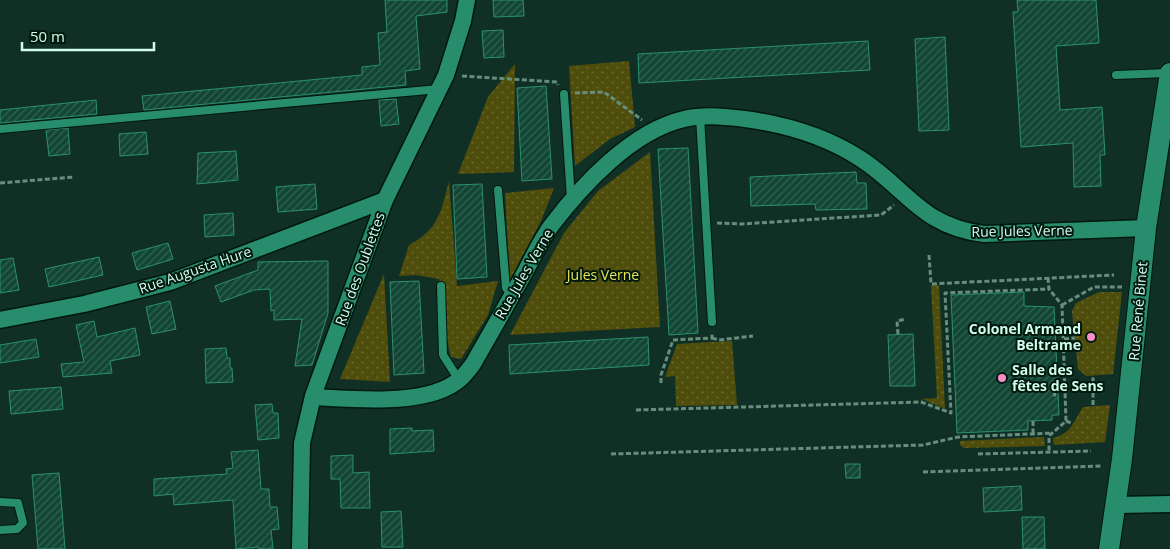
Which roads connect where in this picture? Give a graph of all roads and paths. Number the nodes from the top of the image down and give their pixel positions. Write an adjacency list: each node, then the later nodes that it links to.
1 (467, 0): 4 (street, Rue des Oublettes)
2 (1170, 73): 3 (lane); 15 (street, Rue René Binet)
3 (1116, 75)
4 (438, 89): 7 (lane); 12 (street, Rue des Oublettes)
5 (564, 94): 13 (lane)
6 (700, 117): 11 (street, Rue Jules Verne); 13 (street, Rue Jules Verne); 14 (lane)
7 (0, 129)
8 (74, 177): 9 (path)
9 (0, 183)
10 (498, 190): 22 (lane)
11 (905, 196): 14 (path); 15 (street, Rue Jules Verne)
12 (385, 200): 24 (street, Rue Augusta Hure); 36 (street, Rue des Oublettes)
13 (572, 202): 22 (street, Rue Jules Verne)
14 (706, 223): 26 (lane)
15 (1146, 228): 53 (street, Rue René Binet)
16 (929, 255): 18 (path)
17 (1114, 275): 18 (path)
18 (1048, 278): 21 (path)
19 (441, 286): 33 (lane)
20 (1122, 287): 23 (path)
21 (1049, 289): 23 (path); 39 (path)
22 (512, 295): 33 (street, Rue Jules Verne)
23 (1062, 305): 31 (path)
24 (0, 320)
25 (906, 320): 27 (path)
26 (712, 322): 29 (path)
27 (898, 334)
28 (753, 336): 29 (path)
29 (712, 338): 34 (path)
30 (1075, 338): 31 (path)
31 (1064, 339): 41 (path)
32 (1093, 376): 38 (path)
33 (459, 380): 36 (street, Rue Jules Verne)
34 (661, 383)
35 (1050, 387): 37 (path)
36 (313, 397): 55 (street, Rue des Oublettes)
37 (1055, 399)
38 (1093, 405)
39 (636, 410)
40 (1033, 421): 44 (path)
41 (1066, 421): 42 (path); 43 (path)
42 (1073, 424)
43 (1053, 432): 44 (path); 46 (path)
44 (1033, 434): 47 (path)
45 (1091, 451): 46 (path)
46 (1049, 452): 48 (path)
47 (611, 454)
48 (978, 454)
49 (1105, 466): 50 (path)
50 (922, 472)
51 (0, 502): 54 (lane)
52 (1170, 504): 53 (street)
53 (1117, 505): 56 (street, Rue René Binet)
54 (0, 530)
55 (300, 549)
56 (1110, 549)

